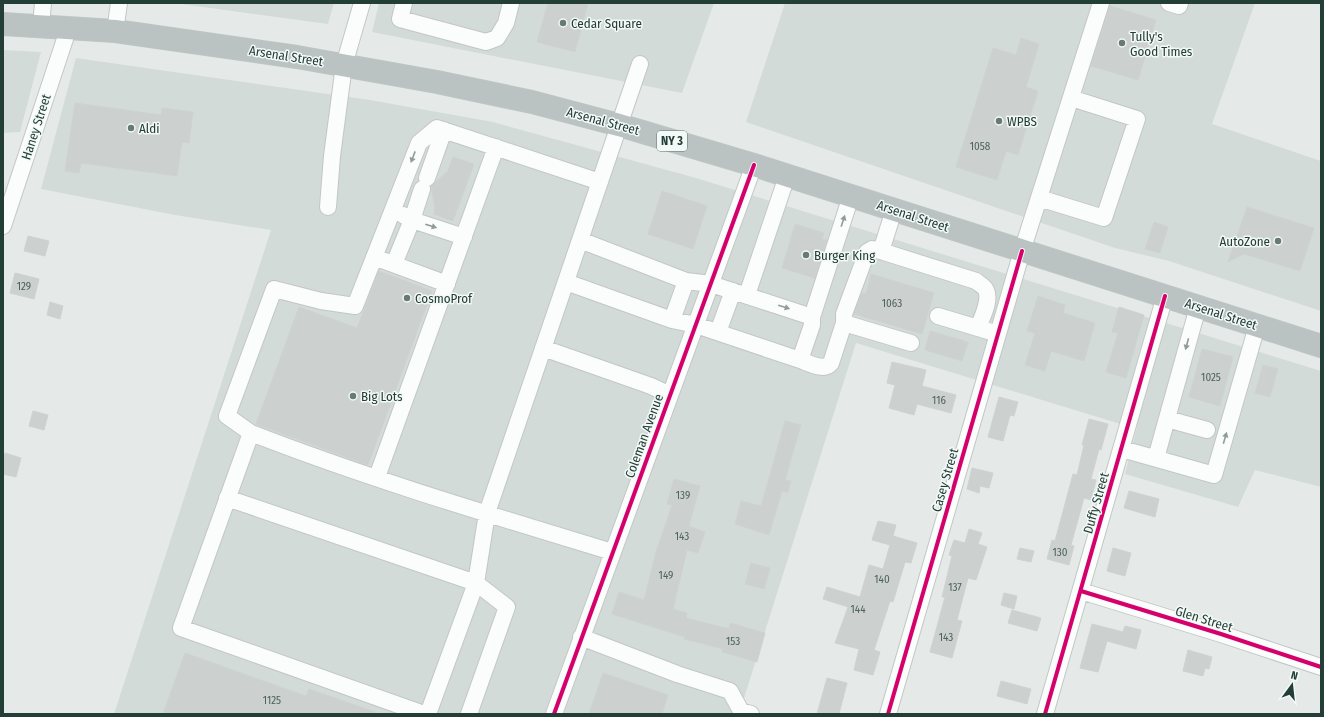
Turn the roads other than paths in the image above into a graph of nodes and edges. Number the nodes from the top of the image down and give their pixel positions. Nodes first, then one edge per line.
1 (43, 3) edge
2 (119, 3) edge
3 (362, 3) edge
4 (404, 3) edge
5 (511, 3) edge
6 (1101, 3) edge
7 (1168, 3) edge
8 (1180, 3) edge
9 (3, 24) edge
10 (41, 26) junction
11 (67, 28) junction
12 (115, 32) junction
13 (640, 64) dead end
14 (344, 65) junction
15 (1071, 98) junction
16 (619, 125) junction
17 (440, 129) junction
18 (496, 147) junction
19 (754, 165) junction
20 (787, 176) junction
21 (600, 182) junction
22 (851, 196) junction
23 (1039, 198) junction
24 (328, 207) dead end
25 (392, 210) junction
26 (894, 210) junction
27 (412, 220) junction
28 (3, 226) edge
29 (464, 237) junction
30 (580, 240) junction
31 (881, 251) junction
32 (1022, 251) junction
33 (374, 257) junction
34 (394, 264) junction
35 (686, 281) junction
36 (566, 282) junction
37 (447, 284) junction
38 (710, 284) junction
39 (740, 293) junction
40 (1165, 296) junction
41 (1198, 307) junction
42 (938, 316) dead end
43 (812, 317) junction
44 (672, 320) junction
45 (844, 323) junction
46 (696, 325) junction
47 (1257, 326) junction
48 (978, 328) junction
49 (718, 332) junction
50 (998, 334) junction
51 (911, 343) dead end
52 (1321, 346) edge
53 (543, 348) junction
54 (800, 360) junction
55 (670, 395) junction
56 (1167, 418) junction
57 (1207, 430) dead end
58 (251, 433) junction
59 (1122, 449) junction
60 (1156, 458) junction
61 (377, 477) junction
62 (228, 498) junction
63 (487, 514) junction
64 (612, 552) junction
65 (476, 583) junction
66 (1081, 591) junction
67 (581, 637) junction
68 (1321, 667) edge
69 (424, 714) edge
70 (428, 714) edge
71 (469, 714) edge
72 (554, 714) edge
73 (751, 714) edge
74 (888, 714) edge
75 (1045, 714) edge

1 - 10 street
2 - 12 street
3 - 14 street
4 - 5 street
6 - 15 street, Casey Street
7 - 8 street
9 - 10 highway, Arsenal Street / NY 3
10 - 11 highway, Arsenal Street / NY 3
11 - 12 highway, Arsenal Street / NY 3
11 - 28 street, Haney Street
12 - 14 highway, Arsenal Street / NY 3
13 - 16 street
14 - 16 highway, Arsenal Street / NY 3
14 - 24 street
15 - 23 street, Casey Street
15 - 23 street
16 - 19 highway, Arsenal Street / NY 3
16 - 21 street
17 - 18 street
17 -> 25 street
17 - 27 street
18 - 21 street
18 - 29 street
19 - 20 highway, Arsenal Street / NY 3
19 - 38 street, Coleman Avenue
20 - 22 highway, Arsenal Street / NY 3
20 - 39 street
21 - 30 street
22 - 26 highway, Arsenal Street / NY 3
43 -> 22 street
23 - 32 street, Casey Street
25 - 27 street
25 - 33 street
26 - 31 street
26 - 32 highway, Arsenal Street / NY 3
27 -> 29 street
27 - 34 street
29 - 37 street
30 - 35 street
30 - 36 street
31 - 45 street
31 - 48 street
32 - 40 highway, Arsenal Street / NY 3
32 - 50 street, Casey Street
33 - 34 street
33 - 58 street
34 - 37 street
35 - 38 street
35 - 44 street
36 - 44 street
36 - 53 street
37 - 61 street
38 - 39 street
38 - 46 street, Coleman Avenue
39 -> 43 street
39 - 49 street
40 - 41 highway, Arsenal Street / NY 3
40 - 59 street, Duffy Street
41 - 47 highway, Arsenal Street / NY 3
41 -> 56 street
42 - 48 street
43 - 54 street
44 - 46 street
45 - 51 street
45 - 54 street
46 - 49 street
46 - 55 street, Coleman Avenue
47 - 52 highway, Arsenal Street / NY 3
60 -> 47 street
48 - 50 street
49 - 54 street
50 - 74 street, Casey Street
53 - 55 street
53 - 63 street
55 - 64 street, Coleman Avenue
56 - 57 street
56 - 60 street
58 - 61 street
58 - 62 street
59 - 60 street
59 - 66 street, Duffy Street
61 - 63 street
62 - 65 street
62 - 69 street
63 - 64 street
63 - 65 street
64 - 67 street, Coleman Avenue
65 - 70 street
65 - 71 street
66 - 68 street, Glen Street
66 - 75 street, Duffy Street
67 - 72 street, Coleman Avenue
67 - 73 street

